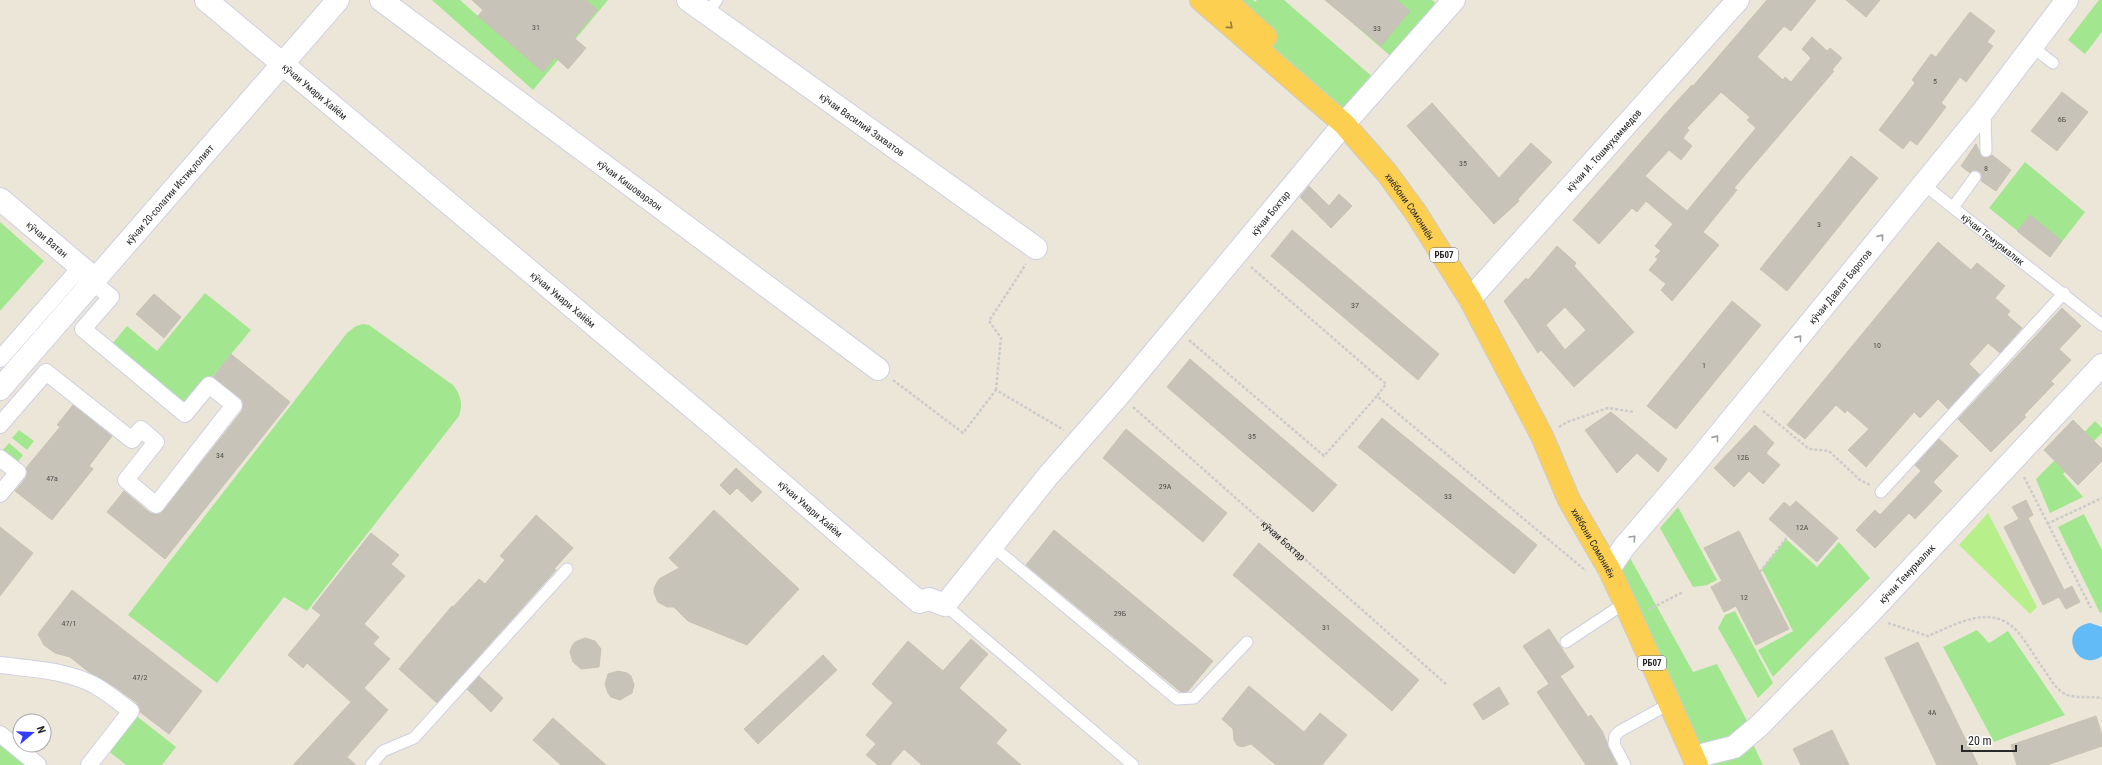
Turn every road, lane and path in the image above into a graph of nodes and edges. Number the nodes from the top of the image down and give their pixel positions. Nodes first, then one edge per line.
1 (206, 0) edge
2 (338, 0) edge
3 (382, 0) edge
4 (688, 0) edge
5 (1201, 0) edge
6 (1225, 0) edge
7 (1454, 0) edge
8 (1738, 0) edge
9 (2067, 0) edge
10 (712, 7) edge
11 (2031, 46) junction
12 (2053, 63) dead end
13 (282, 65) junction
14 (1984, 110) junction
15 (1348, 119) junction
16 (1986, 151) dead end
17 (1975, 177) dead end
18 (1923, 184) junction
19 (0, 199) edge
20 (1954, 206) junction
21 (1036, 248) joint
22 (1236, 254) junction
23 (94, 280) junction
24 (2064, 293) junction
25 (1474, 295) junction
26 (2102, 325) edge
27 (1175, 328) junction
28 (0, 359) edge
29 (2102, 365) edge
30 (878, 369) joint
31 (0, 389) edge
32 (996, 390) junction
33 (1119, 395) junction
34 (1377, 396) junction
35 (1748, 399) junction
36 (1634, 412) dead end
37 (0, 425) edge
38 (1552, 431) junction
39 (1080, 440) junction
40 (0, 458) edge
41 (2023, 475) dead end
42 (1881, 492) joint
43 (0, 494) edge
44 (2102, 498) edge
45 (2047, 524) junction
46 (1788, 536) dead end
47 (992, 546) junction
48 (567, 569) dead end
49 (1760, 572) dead end
50 (1601, 573) junction
51 (1683, 592) dead end
52 (945, 605) junction
53 (2091, 608) dead end
54 (1628, 610) junction
55 (1867, 616) junction
56 (1247, 642) dead end
57 (1566, 642) dead end
58 (0, 665) edge
59 (1447, 685) dead end
60 (2102, 698) edge
61 (1671, 703) junction
62 (0, 734) edge
63 (1696, 761) edge
64 (38, 765) edge
65 (88, 765) edge
66 (371, 765) edge
67 (1133, 765) edge
68 (1625, 765) edge

1 - 13 street, кӯчаи Умари Хайём
2 - 13 street, кӯчаи 20-солагии Истиқлолият
3 - 30 street, кӯчаи Кишоварзон
4 - 10 street, кӯчаи Василий Захватов
5 -> 15 highway, хиёбони Сомониён / РБ07
6 - 15 highway, хиёбони Сомониён / РБ07
7 - 15 street, кӯчаи Бохтар
8 - 25 street, кӯчаи И. Тошмуҳаммедов
9 - 11 street, кӯчаи Давлат Баротов
10 - 21 street, кӯчаи Василий Захватов
11 - 12 lane
11 - 14 street, кӯчаи Давлат Баротов
13 - 23 street, кӯчаи 20-солагии Истиқлолият
13 - 52 street, кӯчаи Умари Хайём
14 - 16 lane
14 - 18 street, кӯчаи Давлат Баротов
15 - 22 street, кӯчаи Бохтар
15 - 25 highway, хиёбони Сомониён / РБ07
17 - 20 lane
18 - 20 lane, кӯчаи Темурмалик
35 -> 18 street, кӯчаи Давлат Баротов
19 - 23 street, кӯчаи Ватан
20 - 24 lane, кӯчаи Темурмалик
21 - 32 path
22 - 27 street, кӯчаи Бохтар
22 - 34 path
23 - 28 street
23 - 31 street, кӯчаи 20-солагии Истиқлолият
23 - 37 street
24 - 26 lane, кӯчаи Темурмалик
24 - 42 lane
25 - 38 highway, хиёбони Сомониён / РБ07
25 - 50 highway, хиёбони Сомониён / РБ07
27 - 33 street, кӯчаи Бохтар
27 - 34 path
29 - 55 street, кӯчаи Темурмалик
30 - 32 path
32 - 39 path
33 - 39 street, кӯчаи Бохтар
33 - 59 path, кӯчаи Бохтар
34 - 50 path
35 - 42 path
50 -> 35 street, кӯчаи Давлат Баротов
36 - 38 path
38 - 50 highway, хиёбони Сомониён / РБ07
39 - 47 street, кӯчаи Бохтар
40 - 43 street
41 - 45 path
44 - 45 path
45 - 53 path
46 - 49 path
47 - 52 street, кӯчаи Бохтар
47 - 56 lane
48 - 66 lane
50 - 54 highway, РБ07
51 - 54 path
52 - 67 lane
54 - 57 lane
54 - 61 highway, РБ07
55 - 60 path
55 - 63 street, кӯчаи Темурмалик
58 - 65 street
61 - 63 highway, РБ07
61 - 68 lane
62 - 64 street

